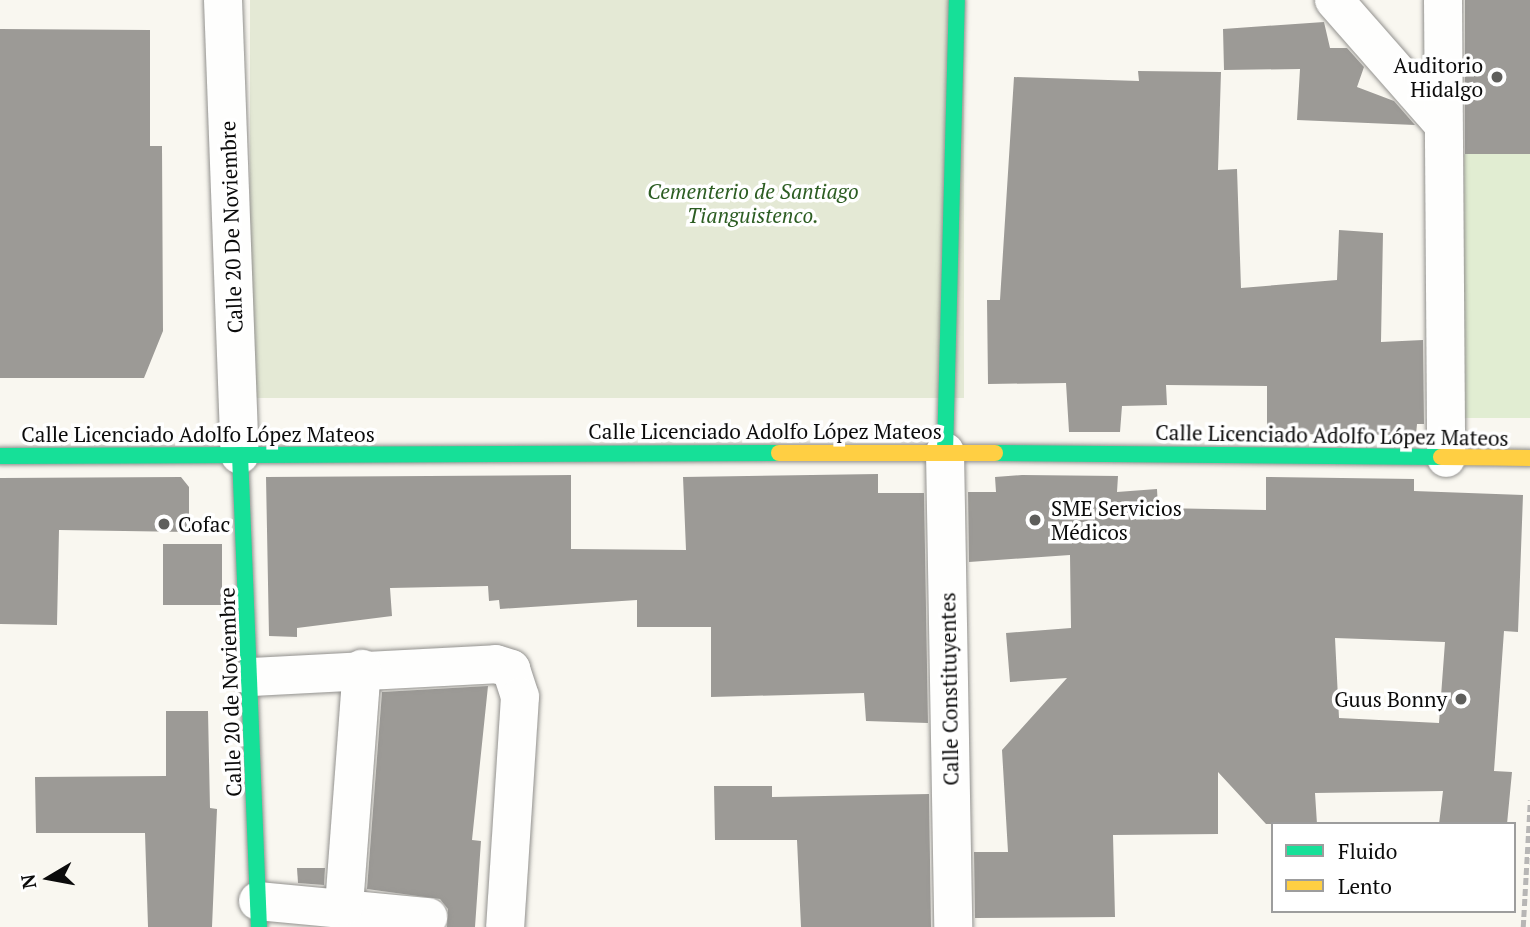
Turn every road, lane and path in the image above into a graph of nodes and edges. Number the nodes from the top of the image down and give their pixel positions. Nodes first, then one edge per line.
1 (223, 0) edge
2 (957, 0) edge
3 (1334, 0) edge
4 (1443, 0) edge
5 (1442, 123) junction
6 (945, 452) junction
7 (240, 454) junction
8 (0, 456) edge
9 (1446, 458) junction
10 (1530, 458) edge
11 (362, 669) junction
12 (252, 677) junction
13 (1530, 800) edge
14 (344, 906) junction
15 (258, 914) edge
16 (428, 917) dead end
17 (505, 927) edge
18 (953, 927) edge
19 (1523, 927) edge

1 - 7 street, Calle 20 De Noviembre
2 - 6 main road
3 - 5 street
4 - 5 street
5 - 9 street
6 - 7 main road, Calle Licenciado Adolfo López Mateos
6 - 9 main road, Calle Licenciado Adolfo López Mateos
6 - 18 street, Calle Constituyentes
7 - 8 main road, Calle Licenciado Adolfo López Mateos
7 - 12 main road, Calle 20 de Noviembre
9 - 10 main road, Calle Licenciado Adolfo López Mateos
11 - 12 street
11 - 14 street
11 - 17 street
12 - 15 main road, Calle 20 de Noviembre
13 - 19 path
14 - 15 street
14 - 16 street

